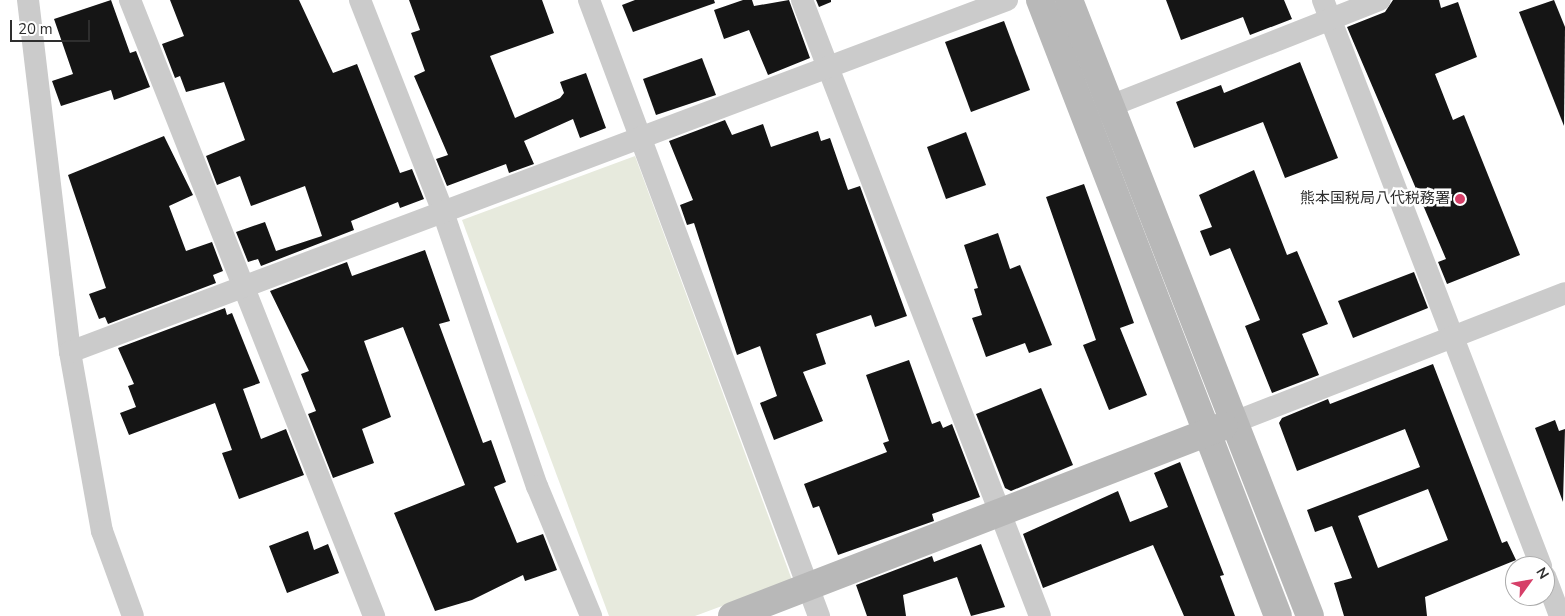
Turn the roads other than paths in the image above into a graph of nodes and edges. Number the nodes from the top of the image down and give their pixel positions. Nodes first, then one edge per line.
1 (28, 0) edge
2 (130, 0) edge
3 (360, 0) edge
4 (589, 0) edge
5 (802, 0) edge
6 (1007, 0) edge
7 (1040, 0) edge
8 (1069, 0) edge
9 (1380, 0) edge
10 (1326, 9) edge
11 (828, 69) junction
12 (1109, 106) junction
13 (1084, 116) junction
14 (642, 137) junction
15 (443, 212) junction
16 (246, 284) junction
17 (1565, 293) edge
18 (1453, 337) junction
19 (70, 352) junction
20 (1232, 423) junction
21 (1206, 432) junction
22 (1000, 513) junction
23 (1537, 556) edge
24 (806, 586) junction
25 (1555, 603) edge
26 (133, 616) edge
27 (374, 616) edge
28 (591, 616) edge
29 (732, 616) edge
30 (819, 616) edge
31 (1040, 616) edge
32 (1278, 616) edge
33 (1310, 616) edge
34 (1560, 616) edge

1 - 19 street
2 - 16 street
3 - 15 street
4 - 14 street
5 - 11 street
6 - 11 street
7 - 13 street
8 - 12 street
9 - 10 street
10 - 12 street
10 - 18 street
11 - 14 street
11 - 22 street
12 - 13 street
12 - 20 street
13 - 21 street
14 - 15 street
14 - 24 street
15 - 16 street
15 - 28 street
16 - 19 street
16 - 27 street
17 - 18 street
18 - 20 street
18 - 23 street
19 - 26 street
20 - 21 street
20 - 33 street
21 - 22 street
21 - 32 street
22 - 24 street
22 - 31 street
24 - 29 street
24 - 30 street
25 - 34 street

